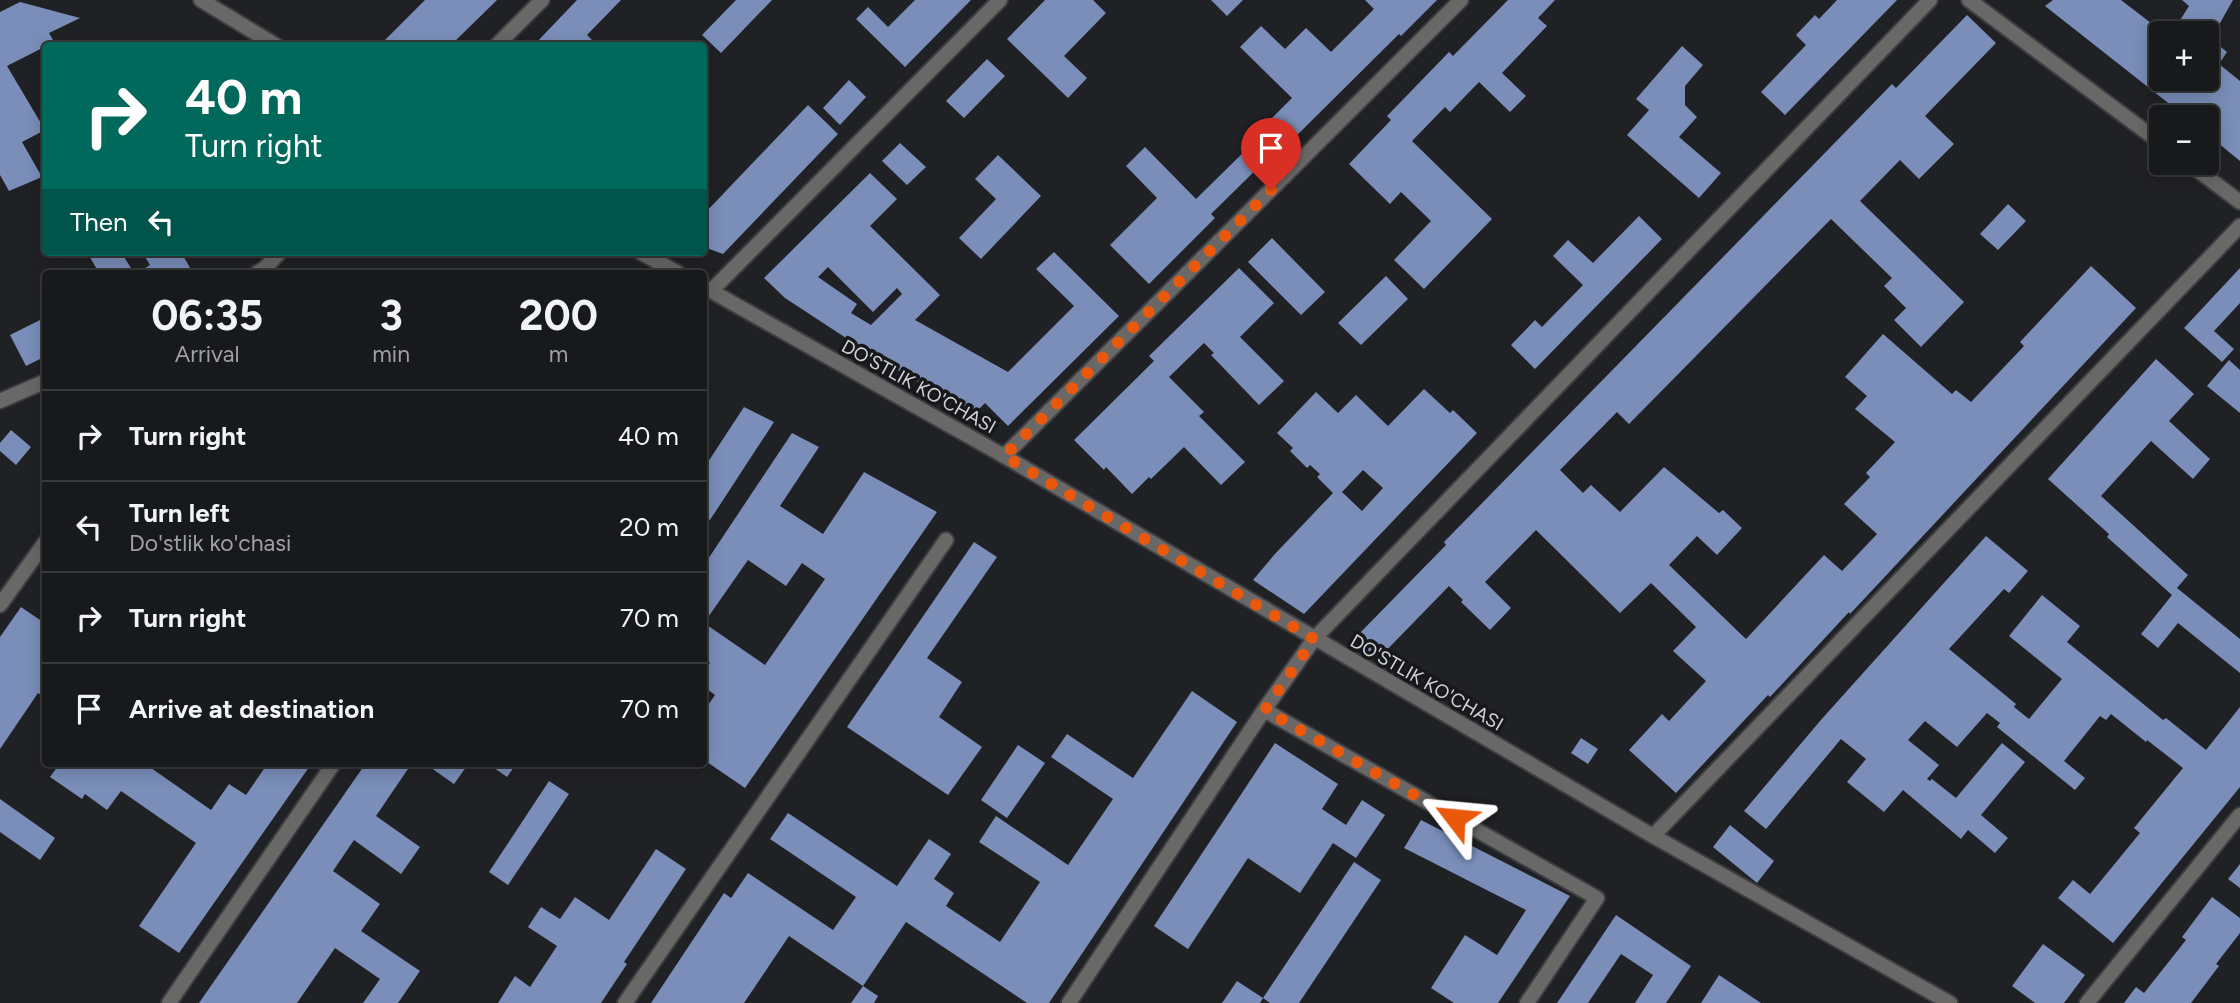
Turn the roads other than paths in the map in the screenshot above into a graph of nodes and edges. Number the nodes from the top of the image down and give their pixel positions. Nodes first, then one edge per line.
1 (201, 0) edge
2 (542, 0) edge
3 (1000, 0) edge
4 (1461, 0) edge
5 (1930, 0) edge
6 (1969, 0) edge
7 (270, 42) edge
8 (500, 42) edge
9 (2149, 134) edge
10 (2204, 175) edge
11 (2240, 202) edge
12 (2240, 226) edge
13 (276, 256) edge
14 (647, 256) edge
15 (262, 270) edge
16 (673, 270) edge
17 (707, 289) edge
18 (42, 383) edge
19 (0, 401) edge
20 (1004, 456) junction
21 (946, 540) dead end
22 (42, 547) edge
23 (0, 606) edge
24 (1314, 639) junction
25 (1265, 710) junction
26 (331, 767) edge
27 (2240, 815) edge
28 (1653, 836) junction
29 (169, 1003) edge
30 (625, 1003) edge
31 (1069, 1003) edge
32 (1527, 1003) edge
33 (1950, 1003) edge
34 (2087, 1003) edge

1 - 7 street
2 - 8 street
3 - 17 street
4 - 20 street
5 - 24 street
6 - 9 street
10 - 11 street
12 - 28 street
13 - 15 street
14 - 16 street
17 - 20 street, DO'STLIK KO'CHASI
18 - 19 street
20 - 24 street, DO'STLIK KO'CHASI
21 - 30 street
22 - 23 street
24 - 25 street
24 - 28 street, DO'STLIK KO'CHASI
25 - 31 street
25 - 32 street
26 - 29 street
27 - 34 street
28 - 33 street, DO'STLIK KO'CHASI

